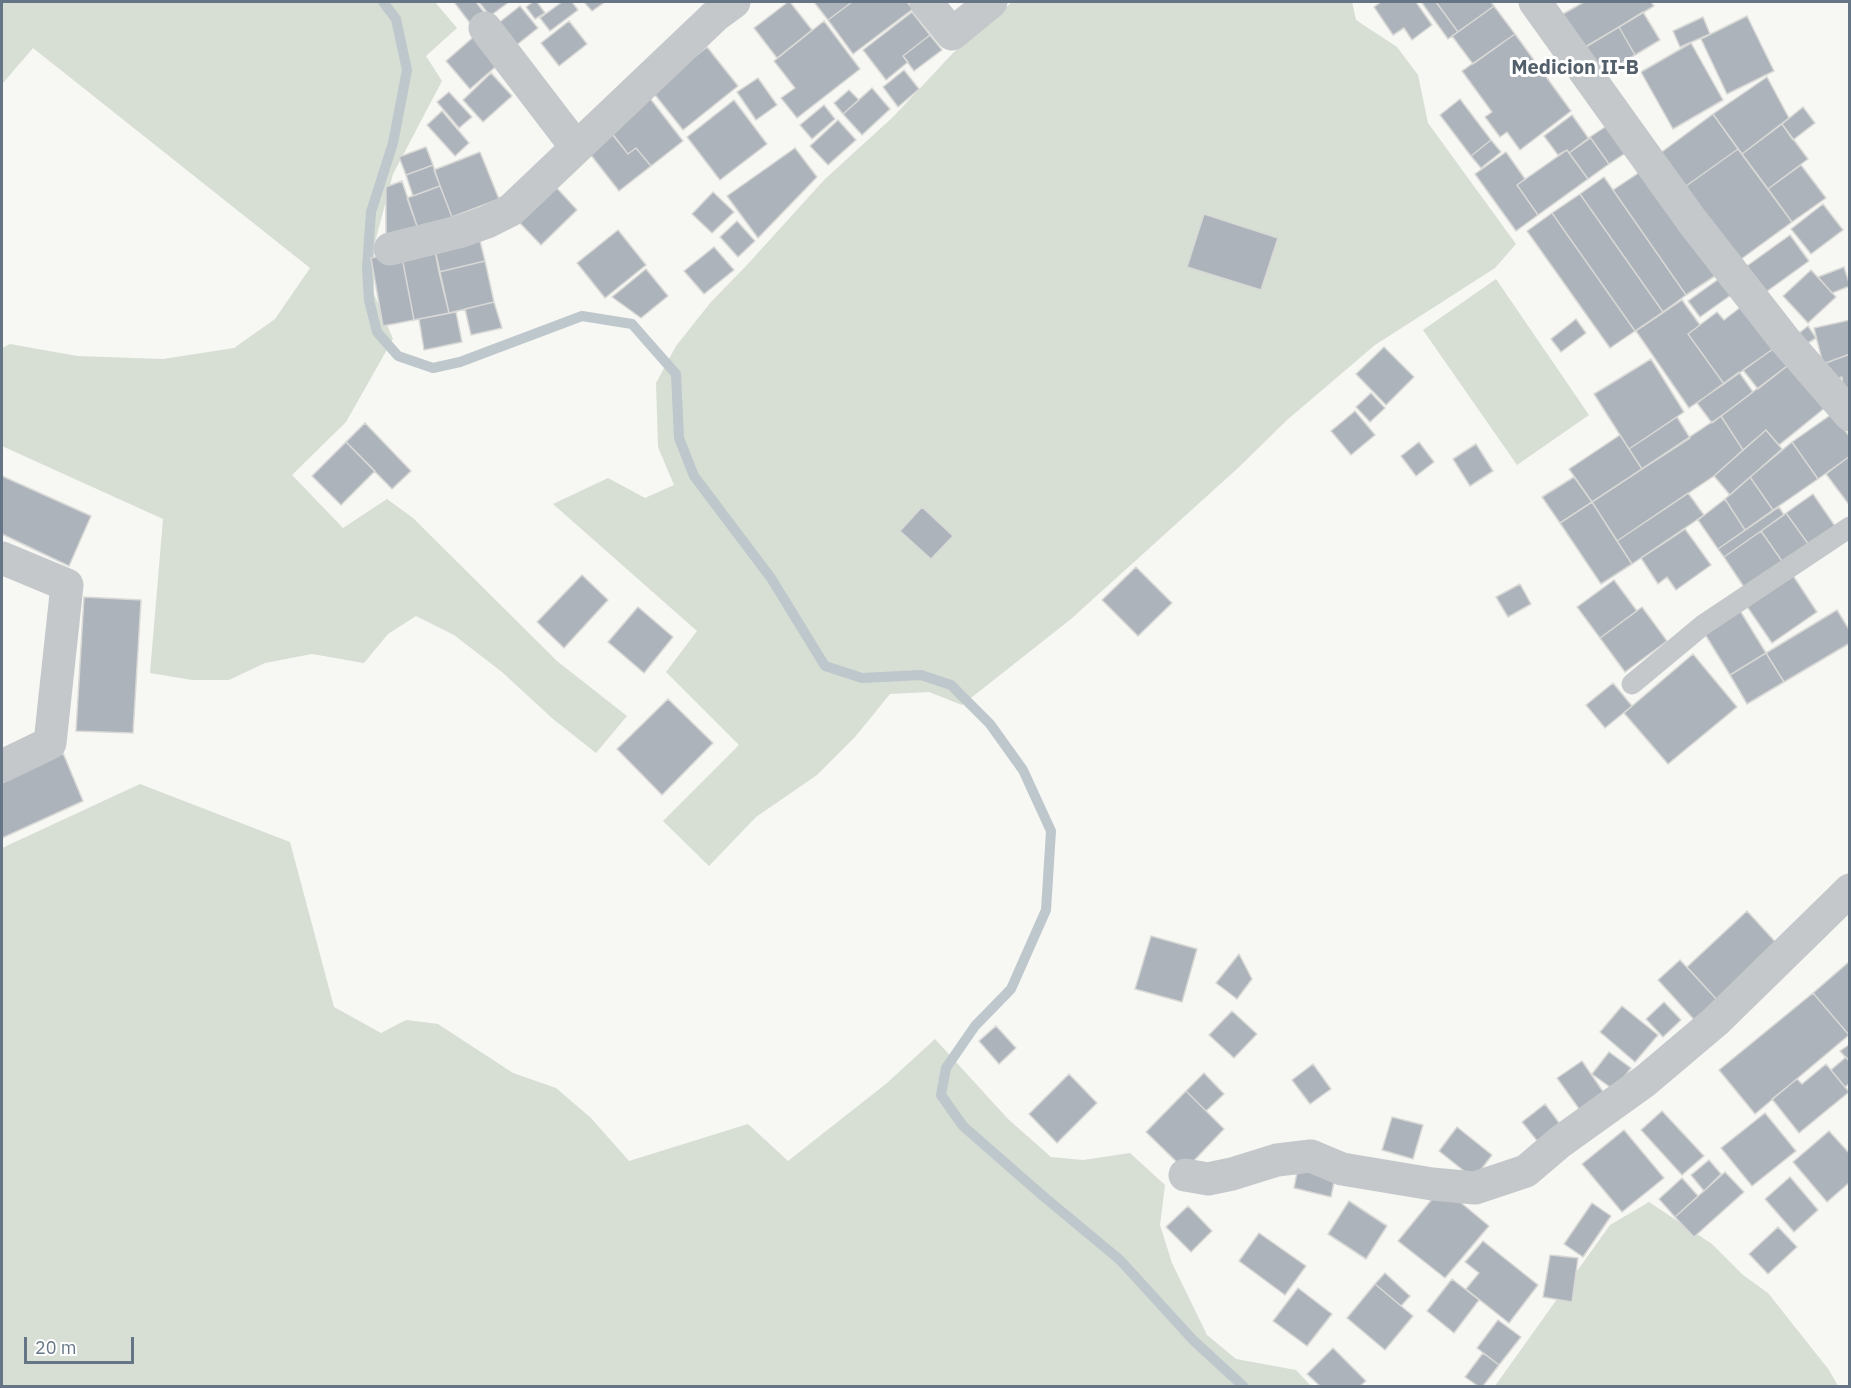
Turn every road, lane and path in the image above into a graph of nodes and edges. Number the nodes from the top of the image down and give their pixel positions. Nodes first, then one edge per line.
1 (926, 2) edge
2 (991, 2) edge
3 (1535, 2) edge
4 (718, 6) edge
5 (485, 28) dead end
6 (576, 147) junction
7 (390, 249) dead end
8 (1850, 415) edge
9 (1850, 527) edge
10 (6, 566) edge
11 (1632, 684) dead end
12 (2, 766) edge
13 (1850, 890) edge
14 (1185, 1175) dead end

1 - 2 street
3 - 8 street
4 - 6 street
5 - 6 street
6 - 7 street
9 - 11 lane
10 - 12 street
13 - 14 street

